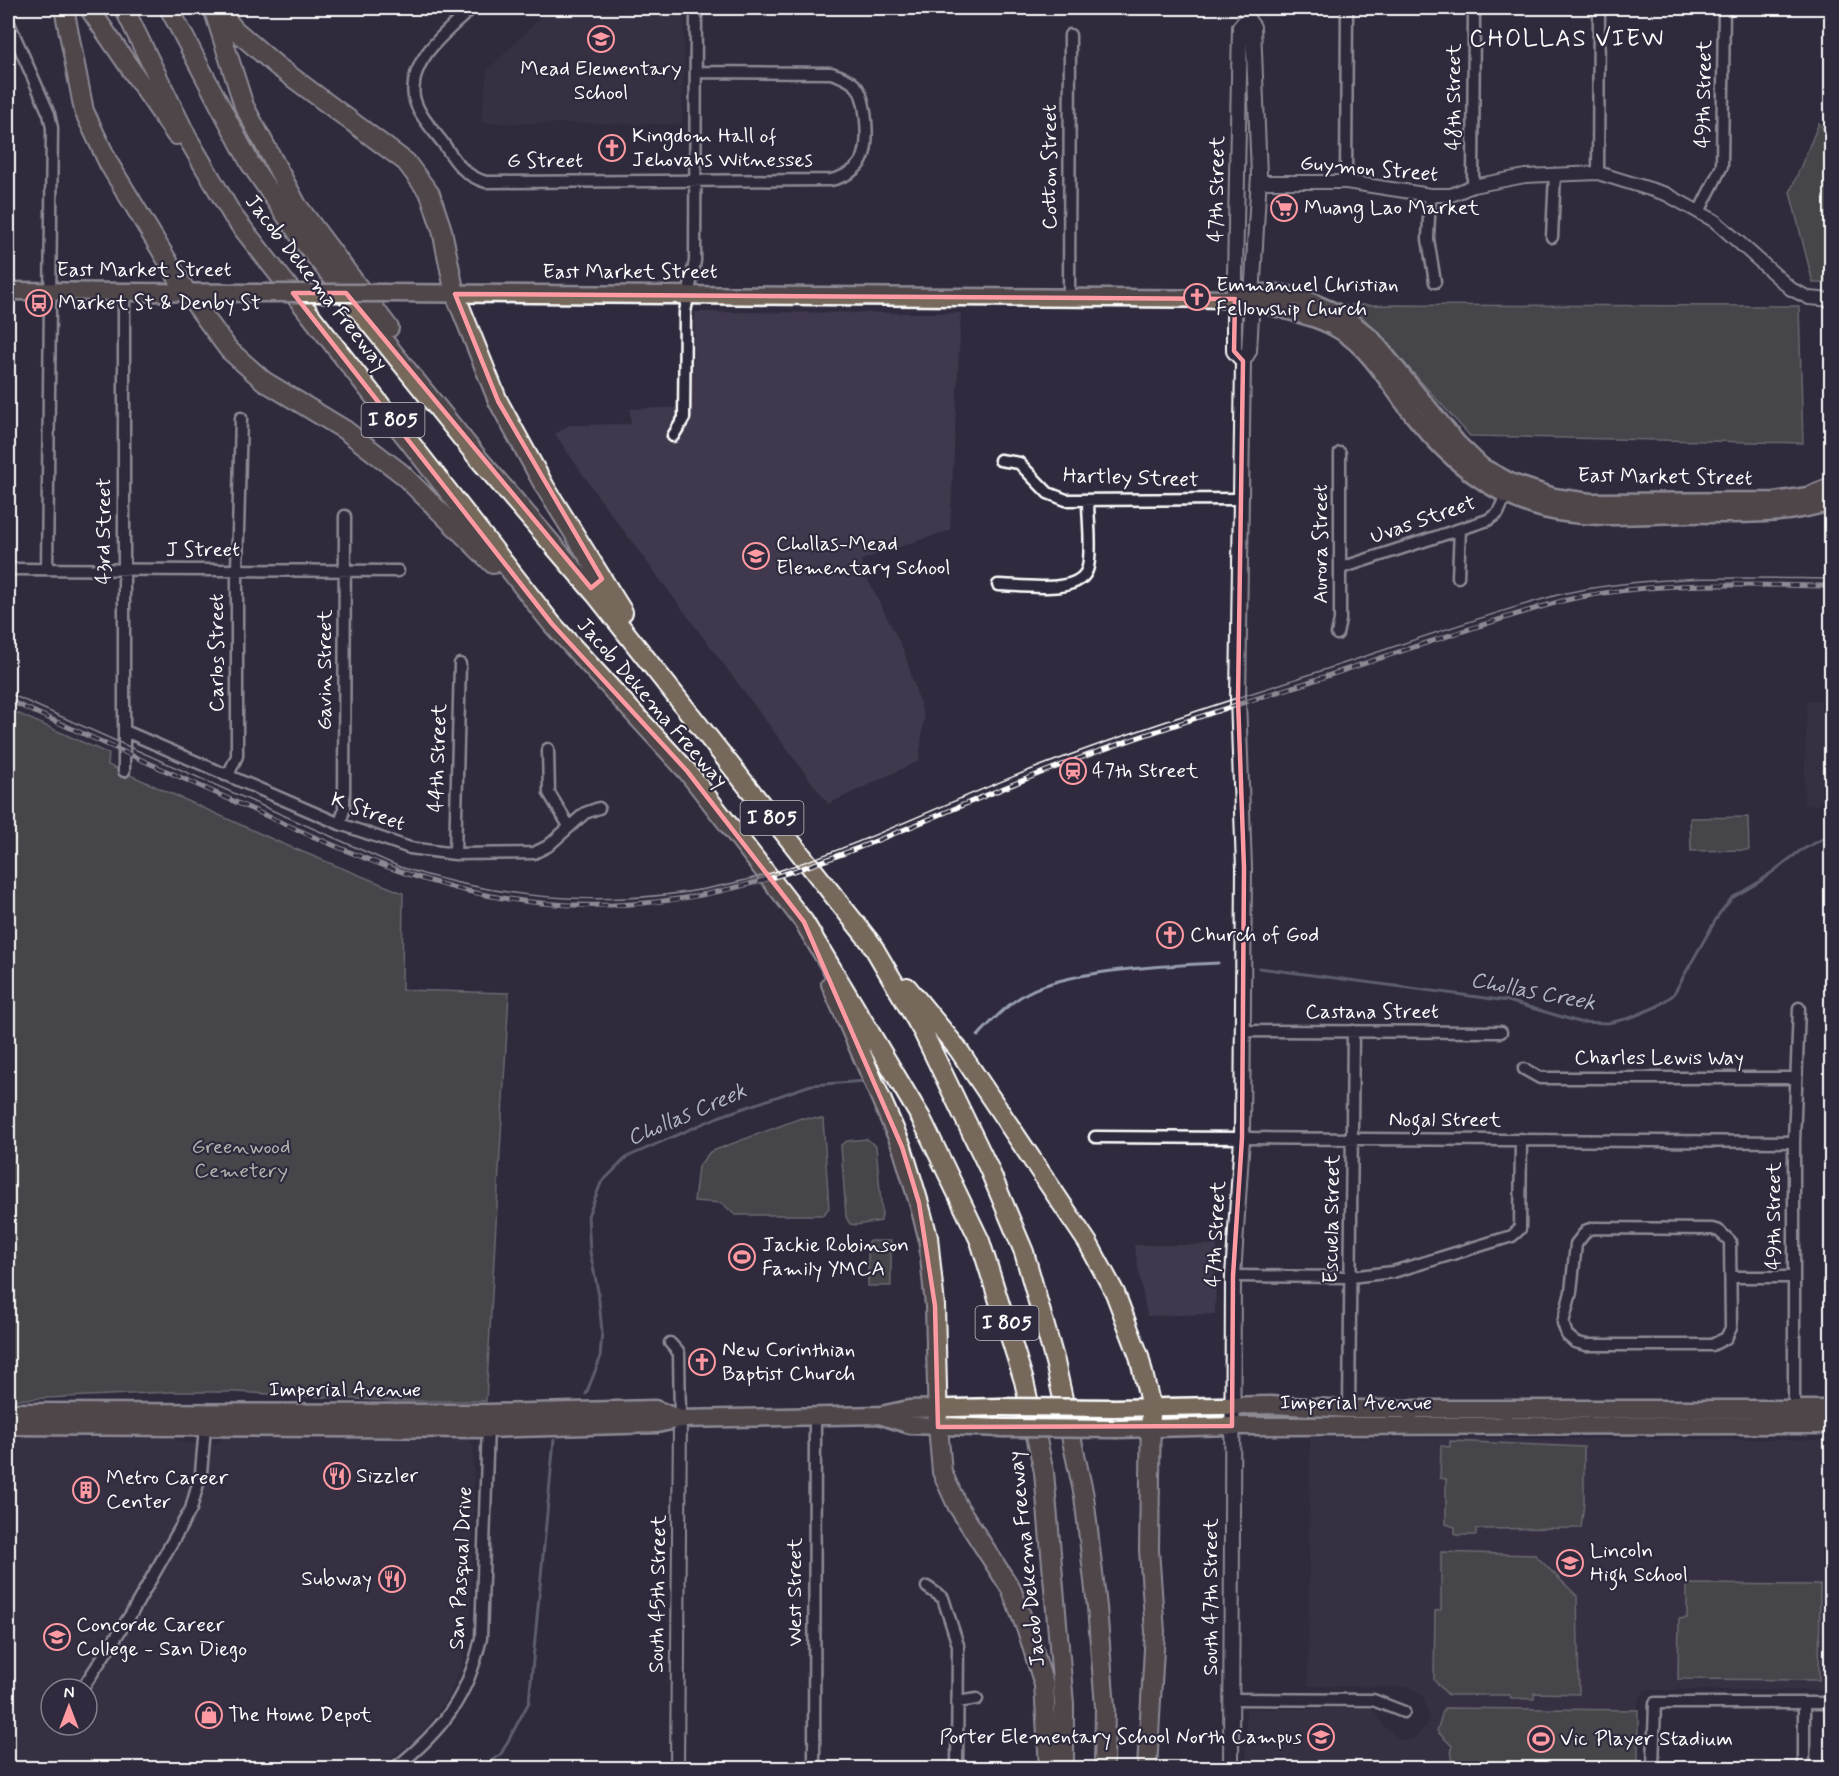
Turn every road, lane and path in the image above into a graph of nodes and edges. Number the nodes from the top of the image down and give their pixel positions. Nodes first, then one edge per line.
1 (64, 8) edge
2 (90, 8) edge
3 (124, 8) edge
4 (170, 8) edge
5 (213, 8) edge
6 (217, 8) edge
7 (472, 8) edge
8 (696, 8) edge
9 (1347, 8) edge
10 (1474, 8) edge
11 (1599, 8) edge
12 (1724, 8) edge
13 (1247, 13) edge
14 (8, 21) edge
15 (1070, 35) dead end
16 (697, 72) junction
17 (1598, 173) junction
18 (1556, 174) junction
19 (697, 182) junction
20 (1258, 182) junction
21 (1346, 182) junction
22 (1473, 186) junction
23 (1430, 195) junction
24 (1699, 212) junction
25 (233, 216) junction
26 (1552, 237) dead end
27 (1435, 282) dead end
28 (8, 291) edge
29 (49, 292) junction
30 (124, 292) junction
31 (188, 293) junction
32 (455, 294) junction
33 (688, 294) junction
34 (1069, 298) junction
35 (1243, 299) junction
36 (1832, 300) edge
37 (241, 418) dead end
38 (673, 436) dead end
39 (1340, 453) dead end
40 (478, 458) junction
41 (1000, 460) dead end
42 (1832, 486) edge
43 (1506, 495) junction
44 (1239, 499) junction
45 (1088, 500) junction
46 (1576, 501) junction
47 (1832, 501) edge
48 (345, 516) dead end
49 (1460, 529) junction
50 (1341, 568) junction
51 (8, 569) edge
52 (48, 569) junction
53 (124, 569) junction
54 (237, 570) junction
55 (345, 570) junction
56 (398, 571) dead end
57 (1458, 577) dead end
58 (998, 585) dead end
59 (552, 624) junction
60 (1337, 634) dead end
61 (460, 664) dead end
62 (673, 694) junction
63 (125, 731) junction
64 (548, 749) dead end
65 (124, 771) dead end
66 (225, 775) junction
67 (599, 808) dead end
68 (340, 824) junction
69 (569, 826) junction
70 (455, 854) junction
71 (804, 922) junction
72 (871, 943) junction
73 (1798, 1008) dead end
74 (1242, 1031) junction
75 (1353, 1031) junction
76 (1501, 1032) dead end
77 (1524, 1069) dead end
78 (1796, 1078) junction
79 (1095, 1137) dead end
80 (1242, 1138) junction
81 (1352, 1139) junction
82 (1521, 1139) junction
83 (1794, 1142) junction
84 (1233, 1276) junction
85 (1350, 1277) junction
86 (1731, 1277) junction
87 (1793, 1277) junction
88 (670, 1343) dead end
89 (1233, 1406) junction
90 (1151, 1407) junction
91 (938, 1408) junction
92 (1349, 1409) junction
93 (1832, 1409) edge
94 (8, 1412) edge
95 (881, 1415) junction
96 (815, 1416) junction
97 (1794, 1417) junction
98 (680, 1419) junction
99 (488, 1421) junction
100 (1832, 1425) edge
101 (8, 1426) edge
102 (1232, 1426) junction
103 (938, 1427) junction
104 (205, 1428) junction
105 (1149, 1429) junction
106 (927, 1587) dead end
107 (90, 1677) edge
108 (977, 1698) dead end
109 (1232, 1699) junction
110 (957, 1702) junction
111 (1804, 1703) junction
112 (1832, 1703) edge
113 (1404, 1712) dead end
114 (395, 1768) edge
115 (677, 1768) edge
116 (814, 1768) edge
117 (957, 1768) edge
118 (1049, 1768) edge
119 (1064, 1768) edge
120 (1104, 1768) edge
121 (1147, 1768) edge
122 (1232, 1768) edge
123 (1653, 1768) edge
124 (1804, 1768) edge

1 - 31 highway
2 - 25 highway
3 - 25 highway, Jacob Dekema Freeway / I 805
4 - 40 highway, Jacob Dekema Freeway / I 805
5 - 40 highway
6 - 32 highway
7 - 19 street, G Street
8 - 16 street
9 - 21 street
10 - 22 street, 48th Street
11 - 17 street
12 - 24 street, 49th Street
13 - 20 main road, 47th Street
13 - 35 main road, 47th Street
14 - 29 street
15 - 34 street, Cotton Street
16 - 19 street
16 - 19 street, G Street
17 - 18 street, Guymon Street
17 - 24 street, Guymon Street
18 - 22 street, Guymon Street
18 - 26 street
19 - 33 street
20 - 21 street, Guymon Street
20 - 35 main road, 47th Street
21 - 23 street, Guymon Street
22 - 23 street, Guymon Street
23 - 27 street
24 - 36 street, Guymon Street
25 - 59 highway, Jacob Dekema Freeway / I 805
28 - 29 main road, East Market Street
29 - 30 main road, East Market Street
29 - 52 street
30 - 31 main road, East Market Street
30 - 53 street, 43rd Street
31 - 32 main road, East Market Street, bridge
31 - 59 highway
32 - 33 main road, East Market Street
32 - 62 highway
33 - 34 main road, East Market Street
33 - 38 street
34 - 35 main road, East Market Street
35 - 43 main road, East Market Street
35 - 44 main road, 47th Street
35 - 46 main road, East Market Street
37 - 54 street, Carlos Street
39 - 50 street, Aurora Street
40 - 62 highway, Jacob Dekema Freeway / I 805
41 - 45 street, Hartley Street
42 - 46 main road, East Market Street
43 - 46 main road
43 - 47 main road, East Market Street
43 - 49 street, Uvas Street
44 - 45 street, Hartley Street
44 - 74 main road, 47th Street
45 - 58 street
48 - 55 street, Gavin Street
49 - 50 street, Uvas Street
49 - 57 street
50 - 60 street, Aurora Street
51 - 52 street, J Street
52 - 53 street, J Street
53 - 54 street, J Street
53 - 63 street, 43rd Street
54 - 55 street, J Street
54 - 66 street, Carlos Street
55 - 56 street, J Street
55 - 68 street, Gavin Street
59 - 71 highway, Jacob Dekema Freeway / I 805
61 - 70 street, 44th Street
62 - 72 highway, Jacob Dekema Freeway / I 805
63 - 65 street, 43rd Street
63 - 66 street, K Street
64 - 69 street
66 - 68 street, K Street
67 - 69 street, K Street
68 - 70 street, K Street
69 - 70 street, K Street
71 - 91 highway
71 - 119 highway, Jacob Dekema Freeway / I 805
72 - 90 highway
72 - 120 highway, Jacob Dekema Freeway / I 805
73 - 78 street, 49th Street
74 - 75 street, Castana Street
74 - 80 main road, 47th Street
75 - 76 street, Castana Street
75 - 81 street, Escuela Street
77 - 78 street, Charles Lewis Way
78 - 83 street, 49th Street
79 - 80 street, Nogal Street
80 - 81 street, Nogal Street
80 - 84 main road, 47th Street
81 - 82 street, Nogal Street
81 - 85 street, Escuela Street
82 - 83 street, Nogal Street
82 - 85 street
83 - 87 street, 49th Street
84 - 85 street
84 - 89 main road, 47th Street
85 - 92 street, Escuela Street
86 - 86 street
86 - 87 street
87 - 97 street, 49th Street
88 - 98 street
89 - 90 main road, Imperial Avenue
89 - 92 main road, Imperial Avenue
89 - 102 main road, 47th Street
90 - 91 main road, Imperial Avenue, bridge
90 - 105 highway
91 - 95 main road, Imperial Avenue
91 - 103 highway
92 - 97 main road, Imperial Avenue
93 - 97 main road, Imperial Avenue
94 - 99 main road, Imperial Avenue
95 - 96 main road, Imperial Avenue
95 - 103 main road, Imperial Avenue
96 - 98 main road, Imperial Avenue
96 - 116 street, West Street
97 - 100 main road, Imperial Avenue
97 - 102 main road, Imperial Avenue
98 - 99 main road, Imperial Avenue
98 - 115 street, South 45th Street
99 - 104 main road, Imperial Avenue
99 - 114 street, San Pasqual Drive
101 - 104 main road, Imperial Avenue
102 - 105 main road, Imperial Avenue
102 - 109 main road, South 47th Street
103 - 105 main road, Imperial Avenue, bridge
103 - 118 highway
104 - 107 street
105 - 121 highway
106 - 110 street
108 - 110 street
109 - 113 street
109 - 122 main road, South 47th Street
110 - 117 street
111 - 112 street
111 - 123 street
111 - 124 street

